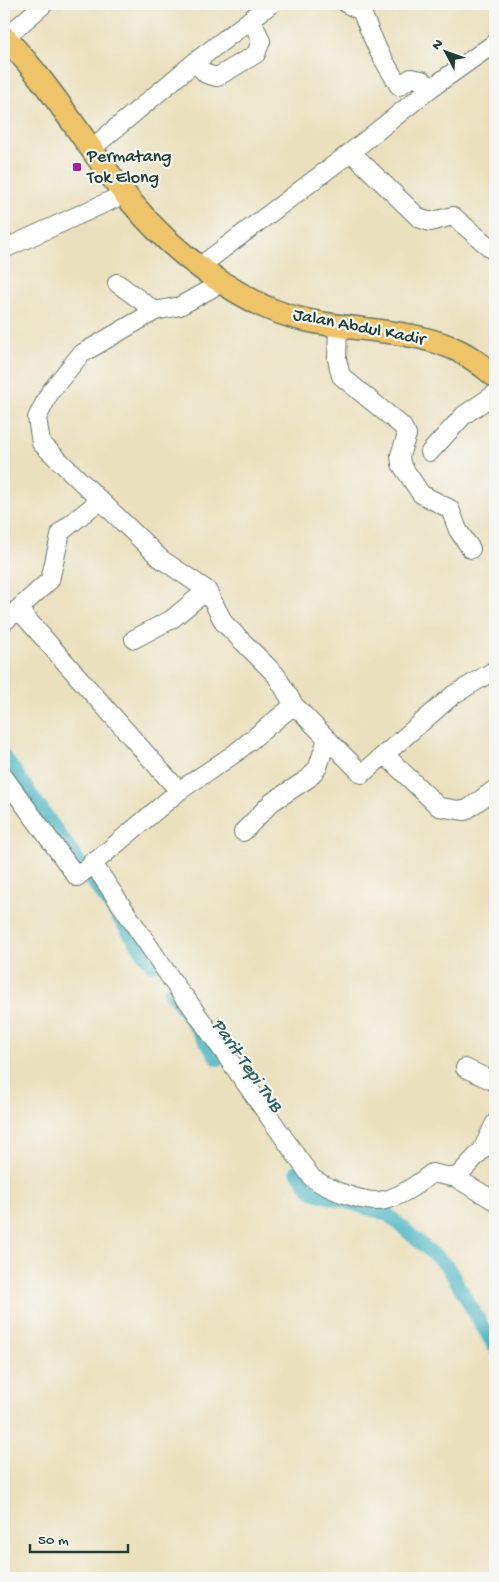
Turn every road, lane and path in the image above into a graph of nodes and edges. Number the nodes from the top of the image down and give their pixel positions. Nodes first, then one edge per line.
1 (44, 4) edge
2 (271, 4) edge
3 (359, 6) edge
4 (252, 20) junction
5 (5, 37) edge
6 (491, 51) edge
7 (195, 62) junction
8 (431, 88) junction
9 (91, 149) junction
10 (351, 152) junction
11 (125, 194) junction
12 (4, 249) edge
13 (495, 252) edge
14 (199, 267) junction
15 (222, 282) junction
16 (117, 283) dead end
17 (155, 311) junction
18 (338, 327) junction
19 (495, 376) edge
20 (495, 394) edge
21 (430, 452) dead end
22 (99, 501) junction
23 (472, 549) dead end
24 (207, 590) junction
25 (18, 609) junction
26 (4, 622) edge
27 (134, 639) dead end
28 (495, 670) edge
29 (294, 705) junction
30 (327, 739) junction
31 (384, 755) junction
32 (4, 777) edge
33 (495, 789) edge
34 (179, 791) junction
35 (243, 832) dead end
36 (92, 862) junction
37 (465, 1068) dead end
38 (495, 1082) edge
39 (495, 1124) edge
40 (456, 1178) junction
41 (495, 1201) edge

1 - 5 street
2 - 4 street
3 - 8 street
4 - 7 street
4 - 7 street
5 - 9 main road, Jalan Abdul Kadir
6 - 8 street
7 - 9 street
8 - 10 street
9 - 11 main road, Jalan Abdul Kadir
10 - 13 street
10 - 14 street
11 - 12 street
11 - 14 main road, Jalan Abdul Kadir
14 - 15 main road, Jalan Abdul Kadir
15 - 17 street
15 - 18 main road, Jalan Abdul Kadir
16 - 17 street
17 - 22 street
18 - 19 main road, Jalan Abdul Kadir
18 - 23 street
20 - 21 street
22 - 24 street
22 - 25 street
24 - 27 street
24 - 29 street
25 - 26 street
25 - 34 street
28 - 31 street
29 - 30 street
29 - 34 street
30 - 31 street
30 - 35 street
31 - 33 street
32 - 36 street
34 - 36 street
36 - 40 street
37 - 38 street
39 - 40 street
40 - 41 street

